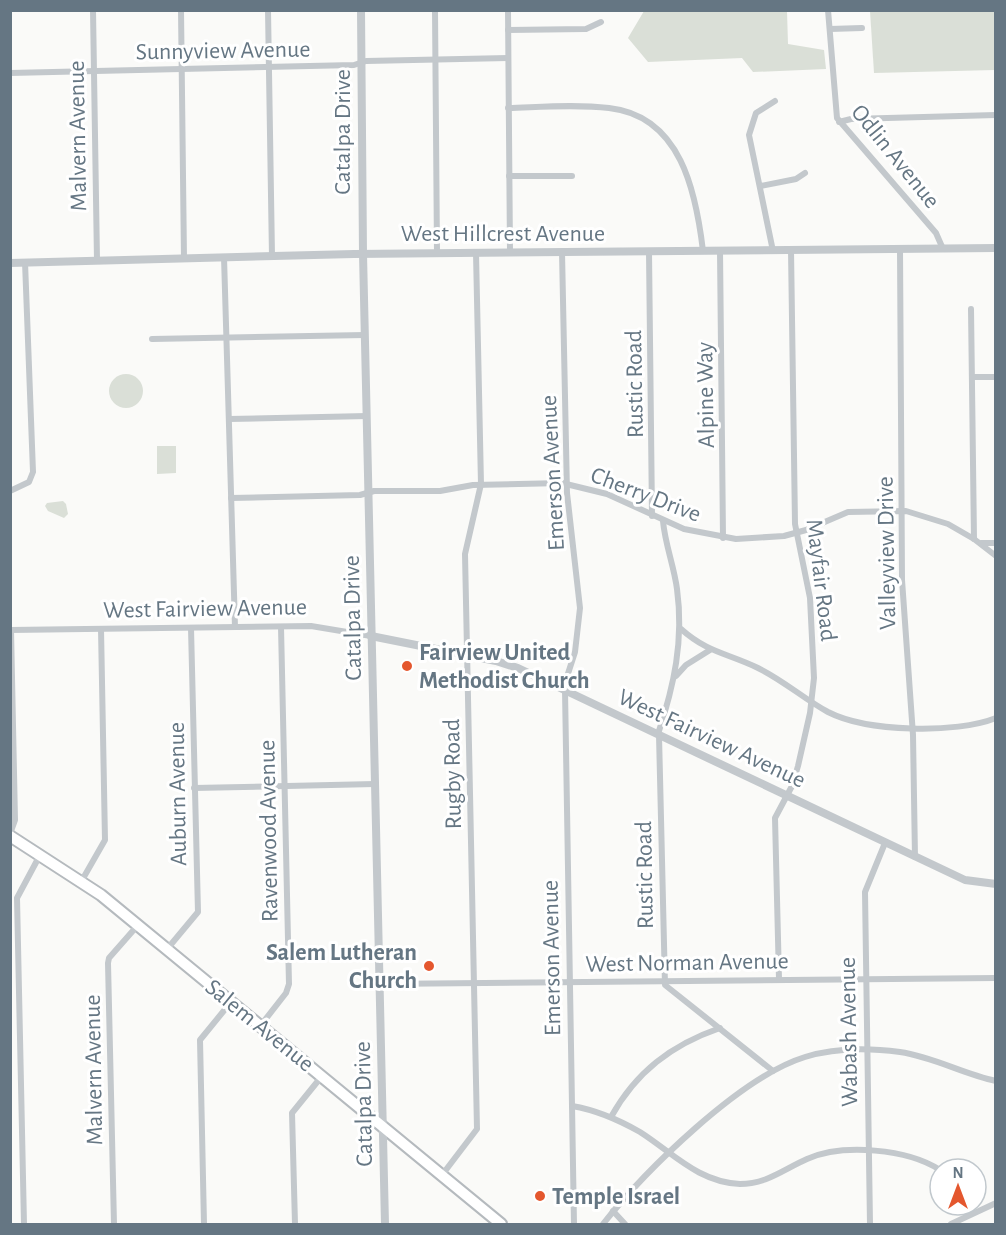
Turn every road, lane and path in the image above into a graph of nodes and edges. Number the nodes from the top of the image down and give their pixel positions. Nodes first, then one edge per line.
1 (93, 10) edge
2 (181, 10) edge
3 (268, 10) edge
4 (361, 10) edge
5 (435, 10) edge
6 (507, 10) edge
7 (828, 10) edge
8 (601, 22) dead end
9 (862, 28) dead end
10 (830, 29) junction
11 (507, 30) junction
12 (508, 58) junction
13 (436, 59) junction
14 (361, 62) junction
15 (269, 67) junction
16 (182, 69) junction
17 (94, 70) junction
18 (10, 73) edge
19 (775, 101) dead end
20 (508, 108) junction
21 (996, 115) edge
22 (839, 122) junction
23 (805, 173) dead end
24 (509, 176) junction
25 (572, 176) dead end
26 (761, 186) junction
27 (900, 249) junction
28 (943, 249) junction
29 (996, 249) edge
30 (791, 250) junction
31 (703, 251) junction
32 (720, 251) junction
33 (773, 251) junction
34 (562, 252) junction
35 (649, 252) junction
36 (476, 253) junction
37 (510, 253) junction
38 (363, 254) junction
39 (437, 254) junction
40 (272, 256) junction
41 (224, 257) junction
42 (184, 258) junction
43 (97, 260) junction
44 (25, 262) junction
45 (10, 263) edge
46 (971, 309) dead end
47 (364, 335) junction
48 (226, 338) junction
49 (152, 339) dead end
50 (972, 377) junction
51 (996, 377) edge
52 (367, 416) junction
53 (229, 419) junction
54 (481, 484) junction
55 (567, 485) junction
56 (10, 491) edge
57 (368, 492) junction
58 (231, 498) junction
59 (902, 511) junction
60 (652, 516) junction
61 (663, 521) junction
62 (796, 533) junction
63 (723, 538) junction
64 (977, 541) junction
65 (996, 543) edge
66 (996, 556) edge
67 (235, 627) junction
68 (281, 627) junction
69 (191, 628) junction
70 (101, 629) junction
71 (681, 629) junction
72 (11, 630) edge
73 (371, 636) junction
74 (710, 650) junction
75 (467, 655) junction
76 (676, 676) junction
77 (564, 690) junction
78 (811, 700) junction
79 (12, 711) edge
80 (996, 717) edge
81 (913, 727) junction
82 (658, 735) junction
83 (375, 784) junction
84 (285, 786) junction
85 (194, 788) junction
86 (787, 795) junction
87 (10, 835) edge
88 (885, 843) junction
89 (40, 855) junction
90 (915, 857) junction
91 (81, 882) junction
92 (996, 884) edge
93 (138, 924) junction
94 (168, 948) junction
95 (866, 978) junction
96 (996, 978) edge
97 (778, 979) junction
98 (665, 980) junction
99 (570, 981) junction
100 (475, 983) junction
101 (380, 984) junction
102 (231, 1002) junction
103 (261, 1025) junction
104 (720, 1028) junction
105 (867, 1051) junction
106 (773, 1071) junction
107 (322, 1076) junction
108 (996, 1081) edge
109 (572, 1106) junction
110 (611, 1117) junction
111 (383, 1125) junction
112 (868, 1152) junction
113 (668, 1153) junction
114 (928, 1165) edge
115 (442, 1175) junction
116 (613, 1212) junction
117 (966, 1217) edge
118 (24, 1224) edge
119 (114, 1224) edge
120 (204, 1224) edge
121 (295, 1224) edge
122 (385, 1224) edge
123 (498, 1224) edge
124 (574, 1224) edge
125 (603, 1224) edge
126 (626, 1224) edge
127 (870, 1224) edge
128 (951, 1224) edge

1 - 17 street, Malvern Avenue
2 - 16 street
3 - 15 street
4 - 14 street, Catalpa Drive
5 - 13 street
6 - 11 street
7 - 10 street, Odlin Avenue
8 - 11 street
9 - 10 street
10 - 22 street, Odlin Avenue
11 - 12 street
12 - 13 street, Sunnyview Avenue
12 - 20 street
13 - 14 street, Sunnyview Avenue
13 - 39 street
14 - 15 street, Sunnyview Avenue
14 - 38 street, Catalpa Drive
15 - 16 street, Sunnyview Avenue
15 - 40 street
16 - 17 street, Sunnyview Avenue
16 - 42 street
17 - 18 street, Sunnyview Avenue
17 - 43 street, Malvern Avenue
19 - 26 street
20 - 24 street
20 - 31 street
21 - 22 street
22 - 28 street, Odlin Avenue
23 - 26 street
24 - 25 street
24 - 37 street
26 - 33 street
27 - 28 street, West Hillcrest Avenue
27 - 30 street, West Hillcrest Avenue
27 - 59 street, Valleyview Drive
28 - 29 street, West Hillcrest Avenue
30 - 33 street, West Hillcrest Avenue
30 - 62 street, Mayfair Road
31 - 32 street, West Hillcrest Avenue
31 - 35 street, West Hillcrest Avenue
32 - 33 street, West Hillcrest Avenue
32 - 63 street, Alpine Way
34 - 35 street, West Hillcrest Avenue
34 - 37 street, West Hillcrest Avenue
34 - 55 street, Emerson Avenue
35 - 60 street, Rustic Road
36 - 37 street, West Hillcrest Avenue
36 - 39 street, West Hillcrest Avenue
36 - 54 street, Rugby Road
38 - 39 street, West Hillcrest Avenue
38 - 40 street, West Hillcrest Avenue
38 - 47 street, Catalpa Drive
40 - 41 street, West Hillcrest Avenue
41 - 42 street, West Hillcrest Avenue
41 - 48 street
42 - 43 street, West Hillcrest Avenue
43 - 44 street, West Hillcrest Avenue
44 - 45 street, West Hillcrest Avenue
44 - 56 street
46 - 50 street
47 - 48 street
47 - 52 street, Catalpa Drive
48 - 49 street
48 - 53 street
50 - 51 street
50 - 64 street
52 - 53 street
52 - 57 street, Catalpa Drive
53 - 58 street
54 - 55 street, Cherry Drive
54 - 57 street, Cherry Drive
54 - 75 street, Rugby Road
55 - 60 street, Cherry Drive
55 - 77 street, Emerson Avenue
57 - 58 street, Cherry Drive
57 - 73 street, Catalpa Drive
58 - 67 street
59 - 62 street, Cherry Drive
59 - 64 street, Cherry Drive
59 - 81 street, Valleyview Drive
60 - 61 street, Cherry Drive
61 - 63 street, Cherry Drive
61 - 71 street, Rustic Road
62 - 63 street, Cherry Drive
62 - 78 street, Mayfair Road
64 - 65 street
64 - 66 street, Cherry Drive
67 - 68 street, West Fairview Avenue
67 - 69 street, West Fairview Avenue
68 - 73 street, West Fairview Avenue
68 - 84 street, Ravenwood Avenue
69 - 70 street, West Fairview Avenue
69 - 85 street, Auburn Avenue
70 - 72 street, West Fairview Avenue
70 - 91 street
71 - 74 street
71 - 76 street, Rustic Road
72 - 79 street
73 - 75 street, West Fairview Avenue
73 - 83 street, Catalpa Drive
74 - 76 street
74 - 78 street
75 - 77 street, West Fairview Avenue
75 - 100 street, Rugby Road
76 - 82 street, Rustic Road
77 - 82 street, West Fairview Avenue
77 - 99 street, Emerson Avenue
78 - 81 street
78 - 86 street, Mayfair Road
79 - 87 street
80 - 81 street
81 - 90 street, Valleyview Drive
82 - 86 street, West Fairview Avenue
82 - 98 street, Rustic Road
83 - 84 street
83 - 101 street, Catalpa Drive
84 - 85 street
84 - 103 street, Ravenwood Avenue
85 - 94 street, Auburn Avenue
86 - 88 street, West Fairview Avenue
86 - 97 street, Mayfair Road
87 - 89 main road, Salem Avenue
88 - 90 street, West Fairview Avenue
88 - 95 street, Wabash Avenue
89 - 91 main road, Salem Avenue
89 - 118 street
90 - 92 street, West Fairview Avenue
91 - 93 main road, Salem Avenue
93 - 94 main road, Salem Avenue
93 - 119 street, Malvern Avenue
94 - 102 main road, Salem Avenue
95 - 96 street, West Norman Avenue
95 - 97 street, West Norman Avenue
95 - 105 street, Wabash Avenue
97 - 98 street, West Norman Avenue
98 - 99 street, West Norman Avenue
98 - 104 street
99 - 100 street, West Norman Avenue
99 - 109 street, Emerson Avenue
100 - 101 street, West Norman Avenue
100 - 115 street, Rugby Road
101 - 111 street, Catalpa Drive
102 - 103 main road, Salem Avenue
102 - 120 street
103 - 107 main road, Salem Avenue
104 - 106 street
104 - 110 street
105 - 106 street
105 - 108 street
105 - 112 street, Wabash Avenue
106 - 113 street
107 - 111 main road, Salem Avenue
107 - 121 street
109 - 110 street
109 - 124 street, Emerson Avenue
110 - 113 street
111 - 115 main road, Salem Avenue
111 - 122 street, Catalpa Drive
112 - 113 street
112 - 114 street
112 - 127 street, Wabash Avenue
113 - 116 street
115 - 123 main road, Salem Avenue
116 - 125 street
116 - 126 street
117 - 128 street

